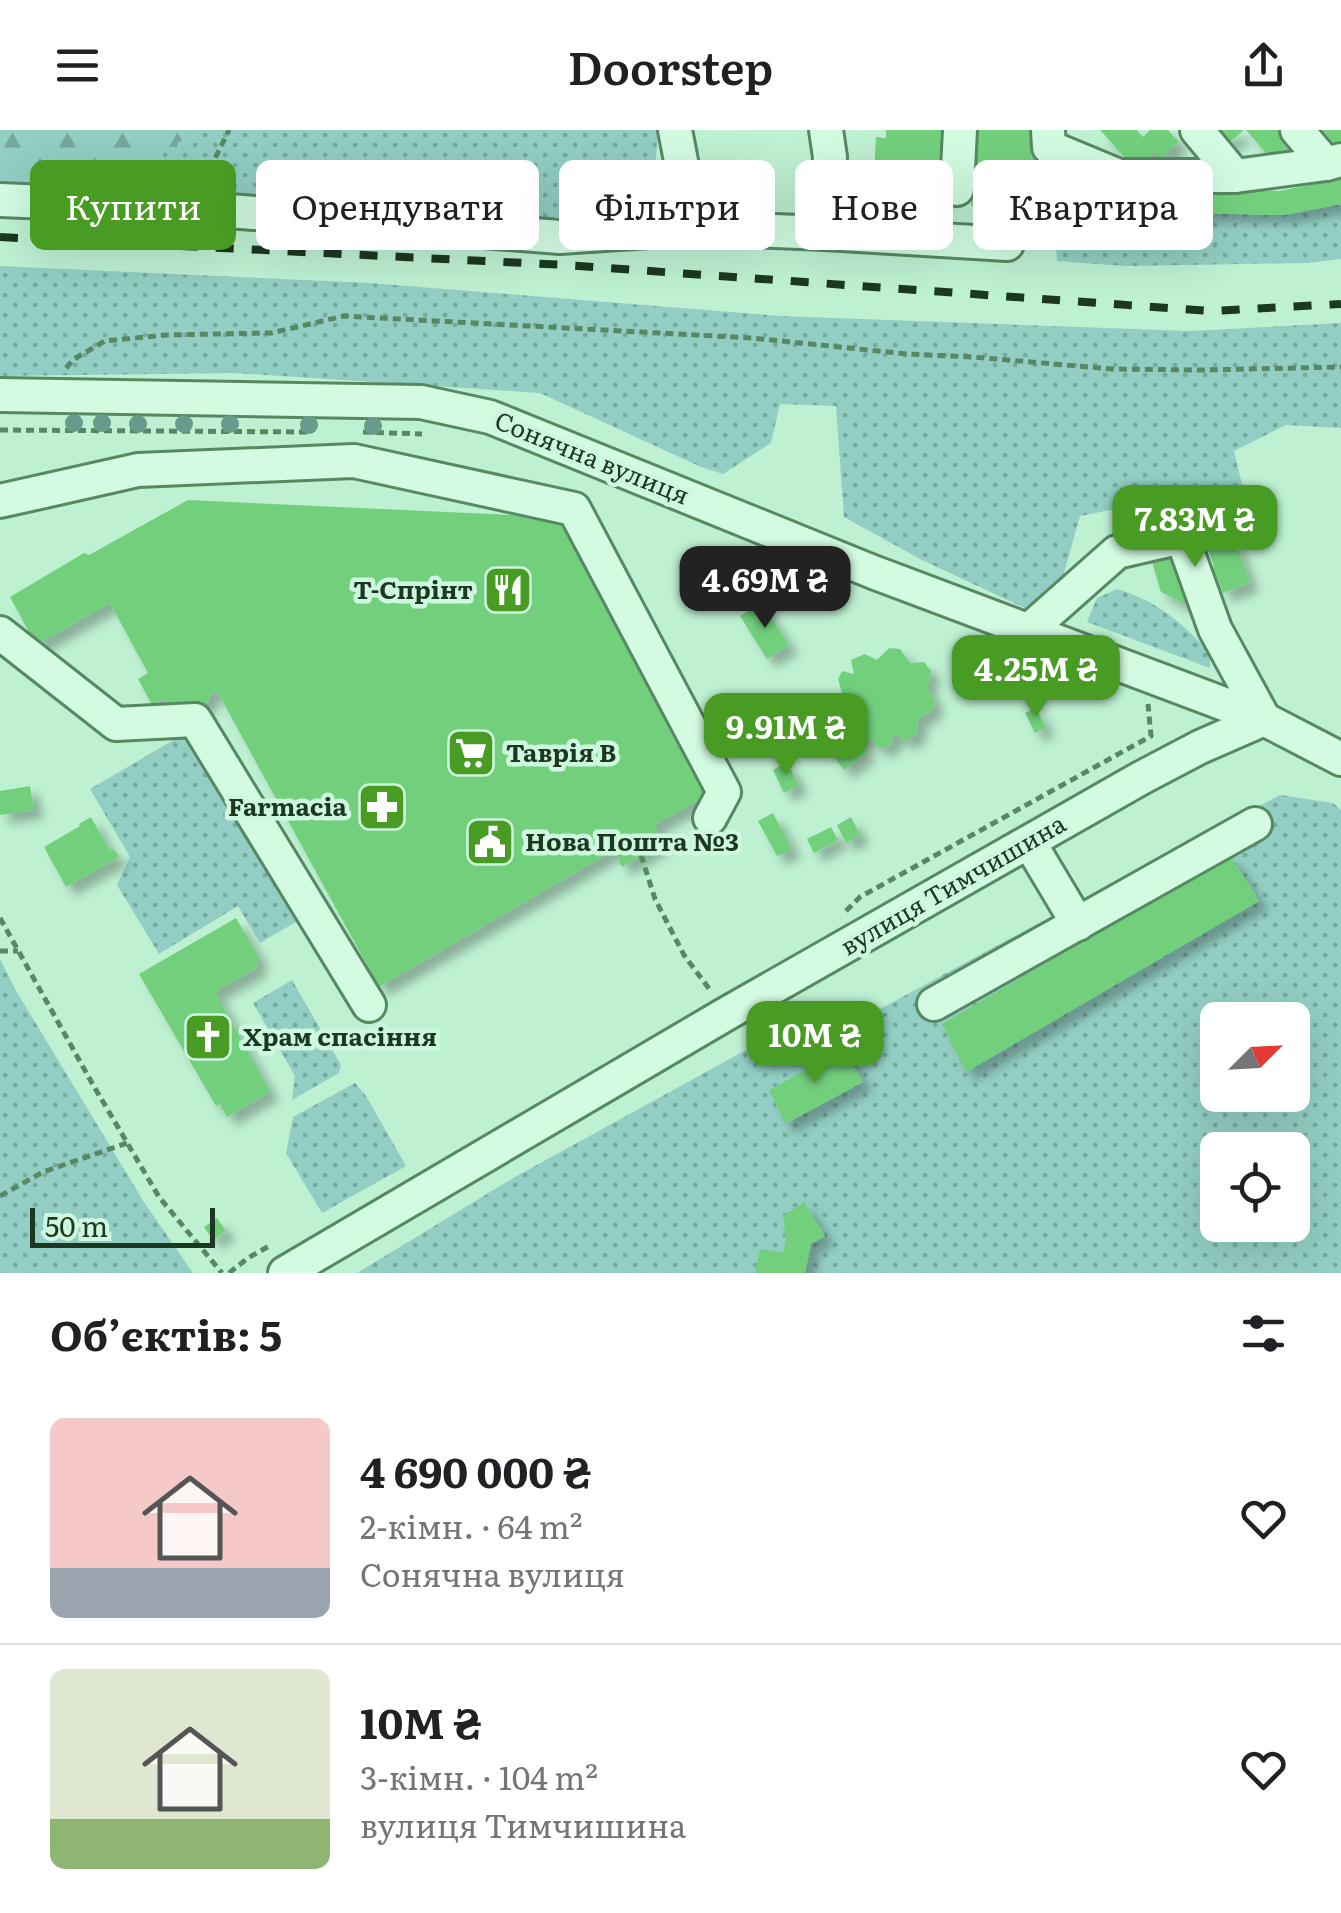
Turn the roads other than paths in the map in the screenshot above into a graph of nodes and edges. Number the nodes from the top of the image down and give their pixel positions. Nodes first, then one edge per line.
1 (675, 130) edge
2 (826, 130) edge
3 (960, 130) edge
4 (1197, 130) edge
5 (1297, 130) edge
6 (1055, 136) edge
7 (681, 160) edge
8 (830, 160) edge
9 (1334, 162) edge
10 (1235, 176) junction
11 (958, 188) dead end
12 (0, 200) edge
13 (559, 237) edge
14 (0, 396) edge
15 (0, 500) edge
16 (1029, 630) junction
17 (0, 633) edge
18 (1264, 719) junction
19 (1341, 759) edge
20 (710, 818) dead end
21 (1255, 824) dead end
22 (1030, 842) junction
23 (1078, 924) junction
24 (934, 1004) dead end
25 (369, 1005) dead end
26 (285, 1273) edge

1 - 7 street
2 - 8 street
3 - 11 street
4 - 10 street
5 - 9 street
6 - 10 street
9 - 10 street
12 - 13 street
14 - 16 street, Сонячна вулиця
15 - 20 street
16 - 18 street, Сонячна вулиця
16 - 18 street
17 - 25 street
18 - 19 street, Сонячна вулиця
18 - 22 street, вулиця Тимчишина
21 - 23 street
22 - 23 street
22 - 26 street, вулиця Тимчишина
23 - 24 street

